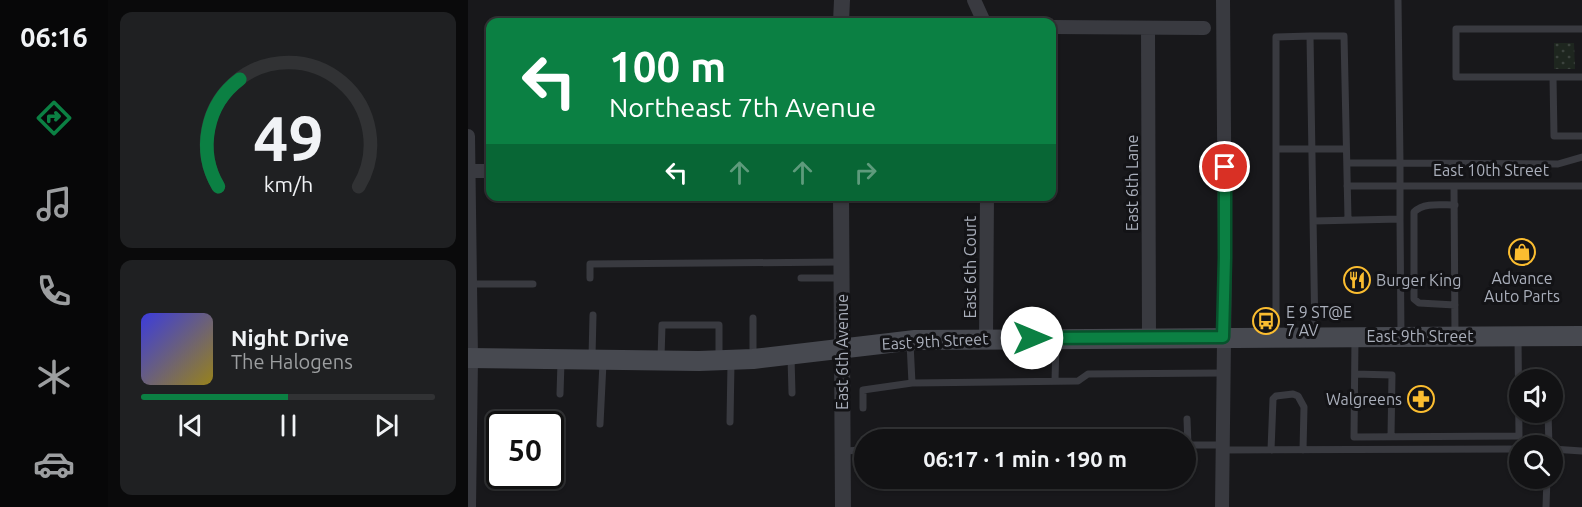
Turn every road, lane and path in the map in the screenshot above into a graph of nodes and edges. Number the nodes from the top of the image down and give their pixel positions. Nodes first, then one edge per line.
1 (842, 0) edge
2 (974, 0) edge
3 (1223, 0) edge
4 (1398, 0) edge
5 (842, 18) edge
6 (982, 18) edge
7 (1056, 27) edge
8 (1148, 28) junction
9 (1204, 28) dead end
10 (1582, 29) edge
11 (1310, 36) junction
12 (1553, 77) junction
13 (1582, 77) edge
14 (468, 136) edge
15 (1582, 136) edge
16 (1276, 149) junction
17 (1312, 149) junction
18 (1346, 149) junction
19 (1582, 157) edge
20 (1347, 163) junction
21 (1400, 163) junction
22 (468, 171) edge
23 (486, 171) edge
24 (1347, 186) junction
25 (1400, 186) junction
26 (1454, 186) junction
27 (1582, 186) edge
28 (841, 201) edge
29 (987, 201) edge
30 (1455, 206) junction
31 (1348, 219) junction
32 (1400, 219) junction
33 (1313, 220) junction
34 (841, 270) junction
35 (590, 278) dead end
36 (801, 278) dead end
37 (469, 282) edge
38 (533, 284) dead end
39 (1455, 305) junction
40 (593, 315) dead end
41 (753, 318) dead end
42 (1455, 336) junction
43 (1518, 336) junction
44 (1582, 336) edge
45 (1149, 337) junction
46 (1223, 337) junction
47 (1276, 337) junction
48 (1315, 337) junction
49 (1355, 337) junction
50 (1401, 337) junction
51 (1056, 338) junction
52 (986, 339) junction
53 (910, 340) junction
54 (841, 348) junction
55 (791, 354) junction
56 (469, 358) edge
57 (561, 359) junction
58 (753, 359) junction
59 (597, 360) junction
60 (725, 360) junction
61 (660, 361) junction
62 (1519, 369) edge
63 (1222, 373) junction
64 (1355, 374) junction
65 (1055, 381) junction
66 (912, 383) junction
67 (792, 393) dead end
68 (560, 394) dead end
69 (863, 408) dead end
70 (1187, 419) dead end
71 (730, 422) dead end
72 (1519, 423) edge
73 (600, 424) dead end
74 (1187, 429) edge
75 (1391, 436) junction
76 (1196, 446) edge
77 (1222, 448) junction
78 (1509, 449) edge
79 (854, 450) edge
80 (1271, 450) junction
81 (1303, 450) junction
82 (1563, 450) edge
83 (843, 451) junction
84 (1582, 451) edge
85 (1547, 489) edge
86 (469, 507) edge
87 (843, 507) edge
88 (1222, 507) edge
89 (1546, 507) edge

1 - 5 street
2 - 6 street
3 - 46 street
4 - 21 lane
7 - 8 street
8 - 9 street
8 - 45 street, East 6th Lane
10 - 12 lane
11 - 16 lane
11 - 17 lane
11 - 18 lane
12 - 13 lane
12 - 15 lane
14 - 22 street
16 - 17 lane
16 - 47 lane
17 - 18 lane
17 - 33 lane
18 - 20 lane
19 - 21 lane
20 - 21 lane
20 - 24 lane
21 - 25 lane
22 - 23 street
22 - 37 street
24 - 25 lane, East 10th Street
24 - 31 lane
25 - 26 lane, East 10th Street
25 - 32 lane
26 - 27 lane, East 10th Street
26 - 30 lane
28 - 34 street, East 6th Avenue
29 - 52 street, East 6th Court
30 - 39 lane
30 - 39 lane
31 - 32 lane
31 - 33 lane
32 - 50 lane
33 - 48 lane
34 - 35 lane
34 - 36 lane
34 - 54 street, East 6th Avenue
37 - 38 lane
37 - 56 street
39 - 42 lane
40 - 59 lane
41 - 58 lane
42 - 43 main road, East 9th Street
42 - 50 main road, East 9th Street
43 - 44 main road, East 9th Street
43 - 62 lane
45 - 46 main road, East 9th Street
45 - 51 main road, East 9th Street
46 - 47 main road, East 9th Street
46 - 63 street
47 - 48 main road, East 9th Street
48 - 49 main road, East 9th Street
49 - 50 main road, East 9th Street
49 - 64 lane
51 - 52 main road, East 9th Street
51 - 65 lane
52 - 53 main road, East 9th Street
53 - 54 main road, East 9th Street
53 - 66 lane
54 - 55 main road, East 9th Street
54 - 83 street, East 6th Avenue
55 - 58 main road, East 9th Street
55 - 67 lane
56 - 57 main road, East 9th Street
56 - 86 street
57 - 59 main road, East 9th Street
57 - 68 lane
58 - 60 main road, East 9th Street
59 - 61 main road, East 9th Street
59 - 73 lane
60 - 61 main road, East 9th Street
60 - 61 lane
60 - 71 lane
63 - 65 lane
63 - 77 street
64 - 75 lane
64 - 75 lane
65 - 66 lane
66 - 69 lane
70 - 74 lane
72 - 75 lane
76 - 77 lane
77 - 80 lane
77 - 88 street
78 - 81 lane
79 - 83 lane
80 - 81 lane
80 - 81 lane
82 - 84 lane
83 - 87 street, East 6th Avenue
85 - 89 lane

